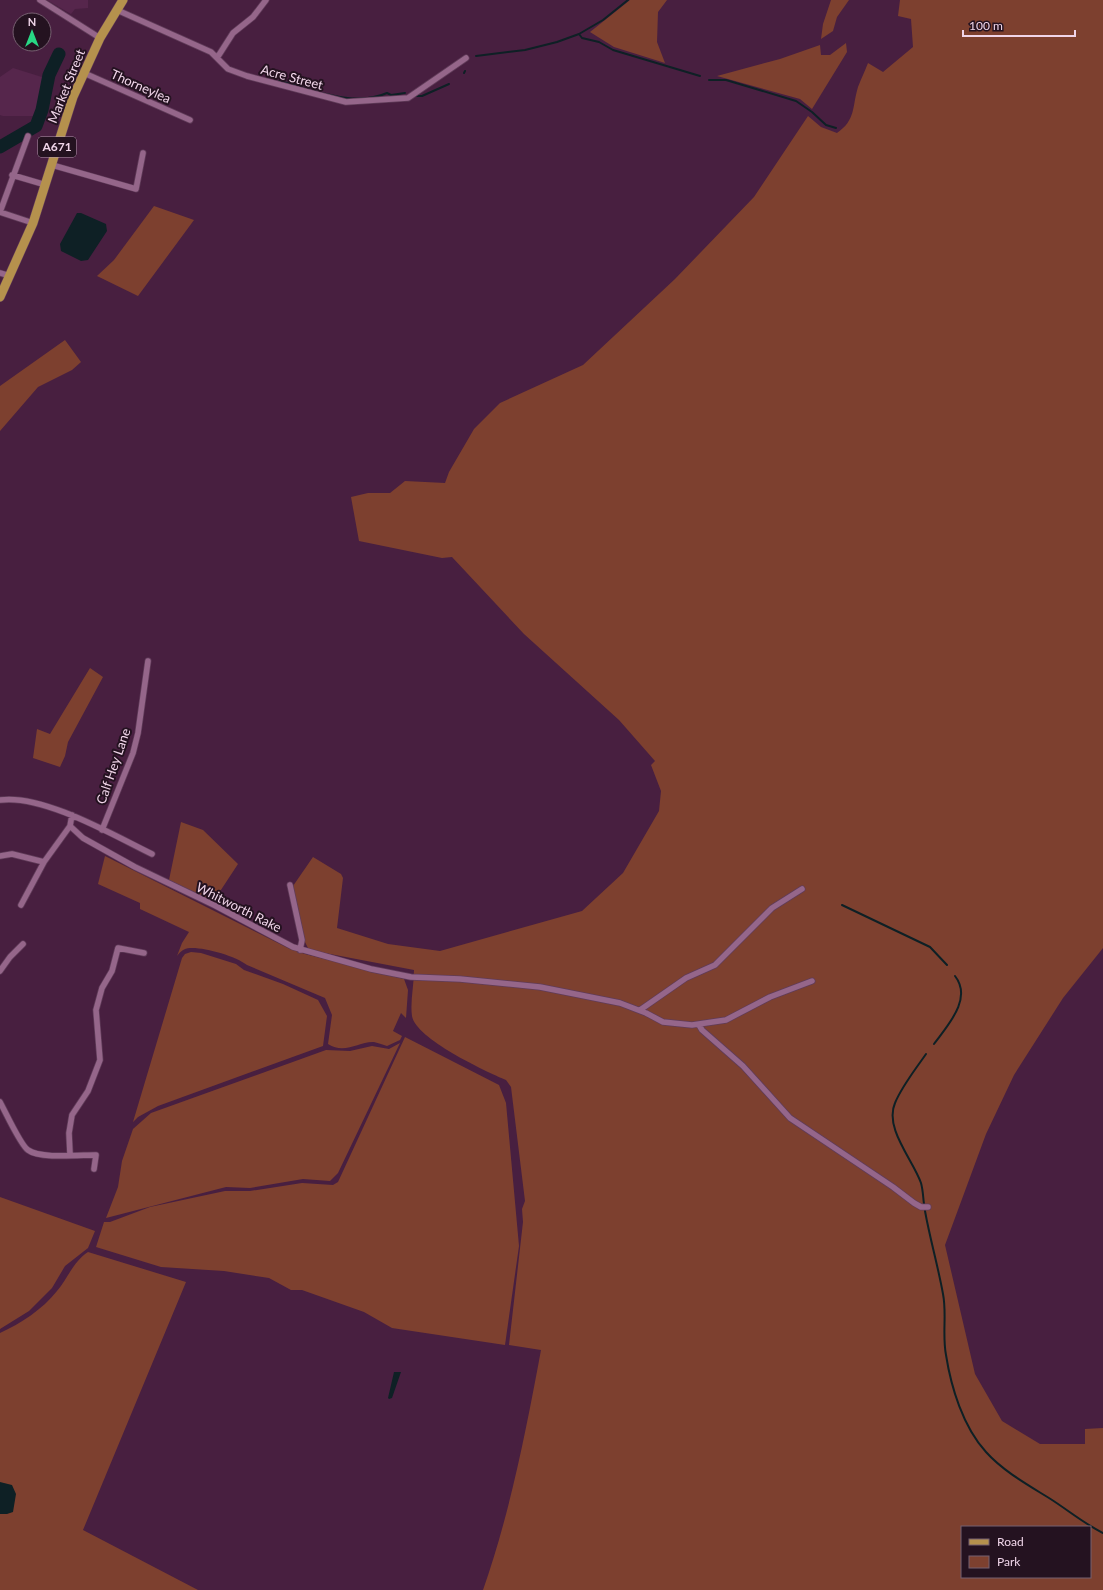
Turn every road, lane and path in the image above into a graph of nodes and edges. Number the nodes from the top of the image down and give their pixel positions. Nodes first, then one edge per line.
1 (40, 0) edge
2 (123, 0) edge
3 (266, 0) edge
4 (117, 10) junction
5 (100, 38) junction
6 (217, 58) junction
7 (466, 58) dead end
8 (84, 73) junction
9 (190, 120) dead end
10 (28, 136) dead end
11 (144, 153) dead end
12 (52, 165) junction
13 (12, 175) junction
14 (46, 185) junction
15 (0, 212) edge
16 (33, 223) junction
17 (0, 273) edge
18 (10, 276) junction
19 (0, 297) edge
20 (148, 661) dead end
21 (0, 800) edge
22 (72, 815) junction
23 (70, 826) junction
24 (102, 830) junction
25 (152, 854) dead end
26 (0, 856) edge
27 (44, 862) junction
28 (290, 885) dead end
29 (802, 888) dead end
30 (21, 905) dead end
31 (23, 944) dead end
32 (300, 950) junction
33 (144, 953) dead end
34 (0, 971) edge
35 (812, 981) dead end
36 (640, 1010) junction
37 (699, 1025) junction
38 (0, 1102) edge
39 (70, 1154) junction
40 (94, 1169) dead end
41 (928, 1207) dead end

1 - 5 street
2 - 4 main road, Market Street / A671
3 - 6 street
4 - 5 main road, Market Street / A671
4 - 6 street, Acre Street
5 - 8 main road, Market Street / A671
6 - 7 street, Acre Street
8 - 9 street, Thorneylea
8 - 12 main road, Market Street / A671
10 - 13 street
11 - 12 street
12 - 14 main road, Market Street / A671
13 - 14 street
13 - 15 street
14 - 16 main road, Market Street / A671
15 - 16 street
16 - 18 main road, Market Street / A671
17 - 18 street
18 - 19 main road, Market Street / A671
20 - 24 street, Calf Hey Lane
21 - 22 street
22 - 23 street
22 - 24 street
23 - 27 street
23 - 32 street, Whitworth Rake
24 - 25 street
26 - 27 street
27 - 30 street
28 - 32 street
29 - 36 street
31 - 34 street
32 - 36 street, Whitworth Rake
33 - 39 street
35 - 37 street, Whitworth Rake
36 - 37 street, Whitworth Rake
37 - 41 street
38 - 39 street
39 - 40 street

